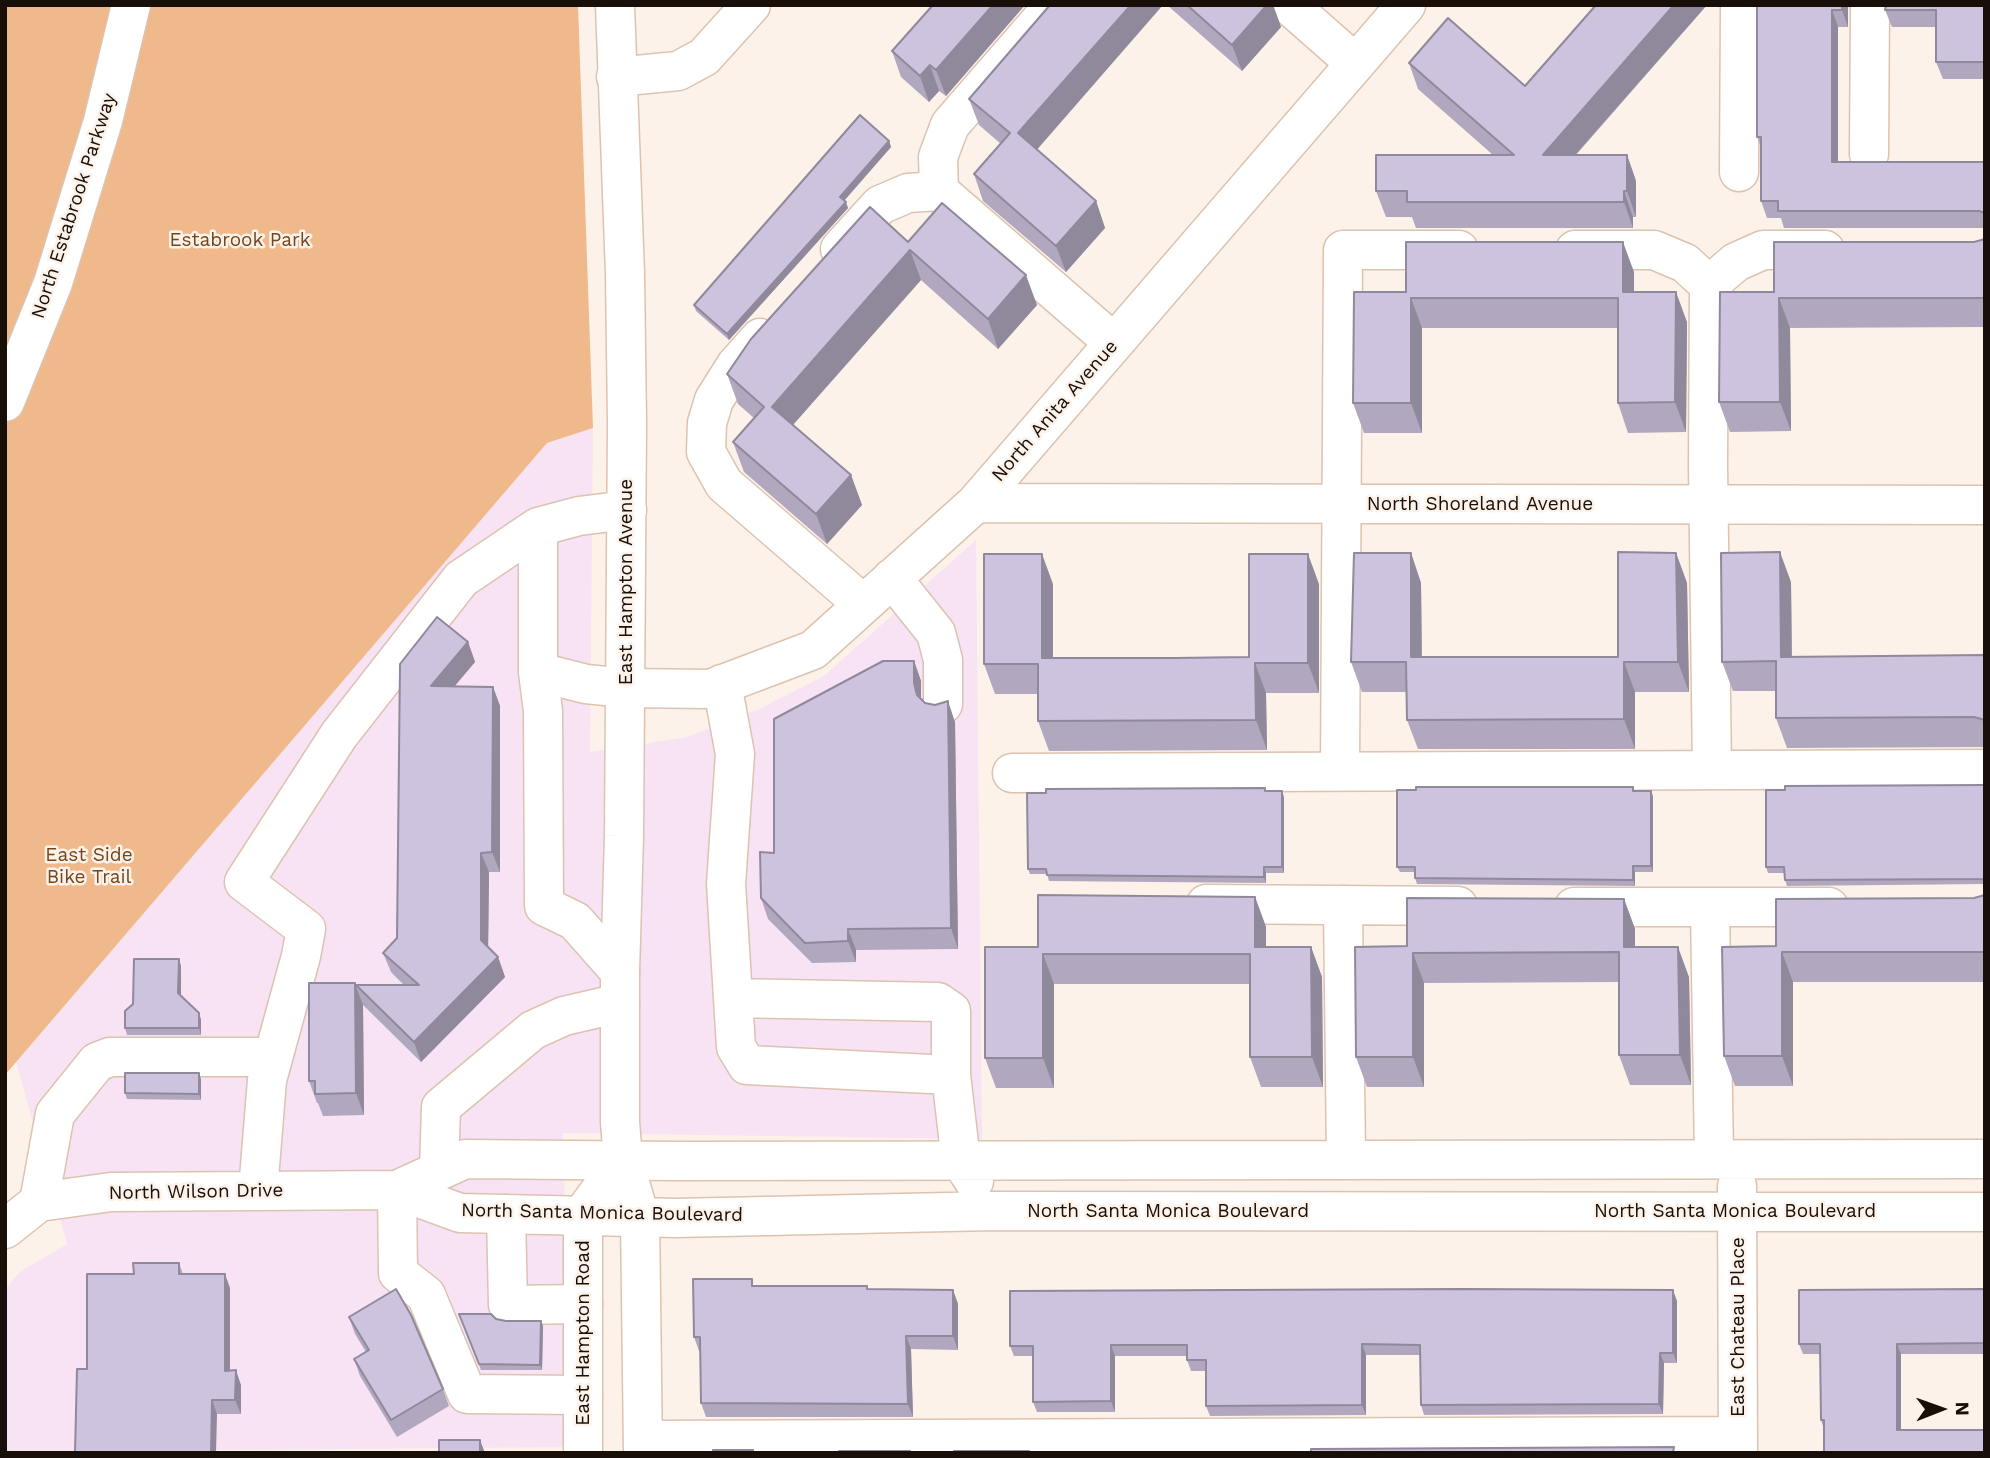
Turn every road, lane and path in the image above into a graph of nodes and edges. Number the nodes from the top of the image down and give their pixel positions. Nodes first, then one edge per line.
1 (131, 5) edge
2 (615, 5) edge
3 (751, 5) edge
4 (1054, 5) edge
5 (1289, 5) edge
6 (1406, 5) edge
7 (1740, 5) edge
8 (1870, 5) edge
9 (1356, 63) junction
10 (616, 77) junction
11 (1869, 154) dead end
12 (1739, 172) dead end
13 (940, 191) junction
14 (1492, 250) edge
15 (1546, 250) edge
16 (1860, 250) edge
17 (817, 275) edge
18 (1709, 285) junction
19 (781, 315) edge
20 (1114, 343) junction
21 (5, 402) edge
22 (975, 503) junction
23 (1343, 504) junction
24 (1709, 505) junction
25 (1985, 505) edge
26 (626, 510) junction
27 (538, 527) junction
28 (892, 578) junction
29 (863, 604) junction
30 (538, 673) junction
31 (722, 684) junction
32 (625, 688) junction
33 (943, 704) edge
34 (1985, 769) edge
35 (1712, 770) junction
36 (1340, 771) junction
37 (1012, 773) dead end
38 (1176, 904) edge
39 (1343, 905) junction
40 (1492, 906) edge
41 (1546, 907) edge
42 (1861, 907) edge
43 (1710, 908) junction
44 (620, 987) junction
45 (733, 998) junction
46 (274, 1056) junction
47 (951, 1075) junction
48 (622, 1159) junction
49 (1726, 1159) junction
50 (1985, 1159) edge
51 (1346, 1160) junction
52 (961, 1161) junction
53 (439, 1171) junction
54 (397, 1190) junction
55 (258, 1191) junction
56 (39, 1202) junction
57 (993, 1211) junction
58 (1737, 1211) junction
59 (1985, 1212) edge
60 (506, 1214) junction
61 (583, 1214) junction
62 (640, 1217) junction
63 (5, 1229) edge
64 (583, 1304) junction
65 (643, 1393) junction
66 (583, 1395) junction
67 (1738, 1445) edge
68 (643, 1446) edge
69 (583, 1453) edge

1 - 21 street, North Estabrook Parkway
2 - 10 street, East Hampton Avenue
3 - 10 street
4 - 13 street
5 - 9 street
6 - 9 street, North Anita Avenue
7 - 12 street
8 - 11 street
9 - 20 street, North Anita Avenue
10 - 26 street, East Hampton Avenue
13 - 17 street
13 - 20 street
14 - 23 street
15 - 18 street
16 - 18 street
18 - 24 street
19 - 29 street
20 - 22 street, North Anita Avenue
22 - 23 street, North Shoreland Avenue
22 - 28 street, North Anita Avenue
23 - 24 street, North Shoreland Avenue
23 - 36 street
24 - 25 street, North Shoreland Avenue
24 - 35 street
26 - 27 street
26 - 32 street, East Hampton Avenue
27 - 30 street
27 - 46 street
28 - 29 street, North Anita Avenue
28 - 33 street
29 - 31 street, North Anita Avenue
30 - 32 street, North Anita Avenue
30 - 44 street
31 - 32 street, North Anita Avenue
31 - 45 street
32 - 44 street, East Hampton Avenue
34 - 35 street
35 - 36 street
36 - 37 street
38 - 39 street
39 - 40 street
39 - 51 street
41 - 43 street
42 - 43 street
43 - 49 street, East Chateau Place
44 - 48 street, East Hampton Avenue
44 - 53 street
45 - 47 street
45 - 47 street
46 - 55 street
46 - 56 street
47 - 52 street
48 - 52 street
48 - 53 street
48 - 61 street
48 - 62 street, East Hampton Avenue
49 - 50 street
49 - 51 street
49 - 58 street, East Chateau Place
51 - 52 street
52 - 57 street
53 - 54 street
54 - 55 street, North Wilson Drive
54 - 60 street, North Santa Monica Boulevard
54 - 66 street
55 - 56 street, North Wilson Drive
56 - 63 street
57 - 58 street, North Santa Monica Boulevard
57 - 62 street, North Santa Monica Boulevard
58 - 59 street, North Santa Monica Boulevard
58 - 67 street, East Chateau Place
60 - 61 street, North Santa Monica Boulevard
60 - 64 street
61 - 62 street, North Santa Monica Boulevard
61 - 64 street, East Hampton Road
62 - 65 street
64 - 66 street, East Hampton Road
65 - 66 street
65 - 68 street
66 - 69 street, East Hampton Road
67 - 68 street

